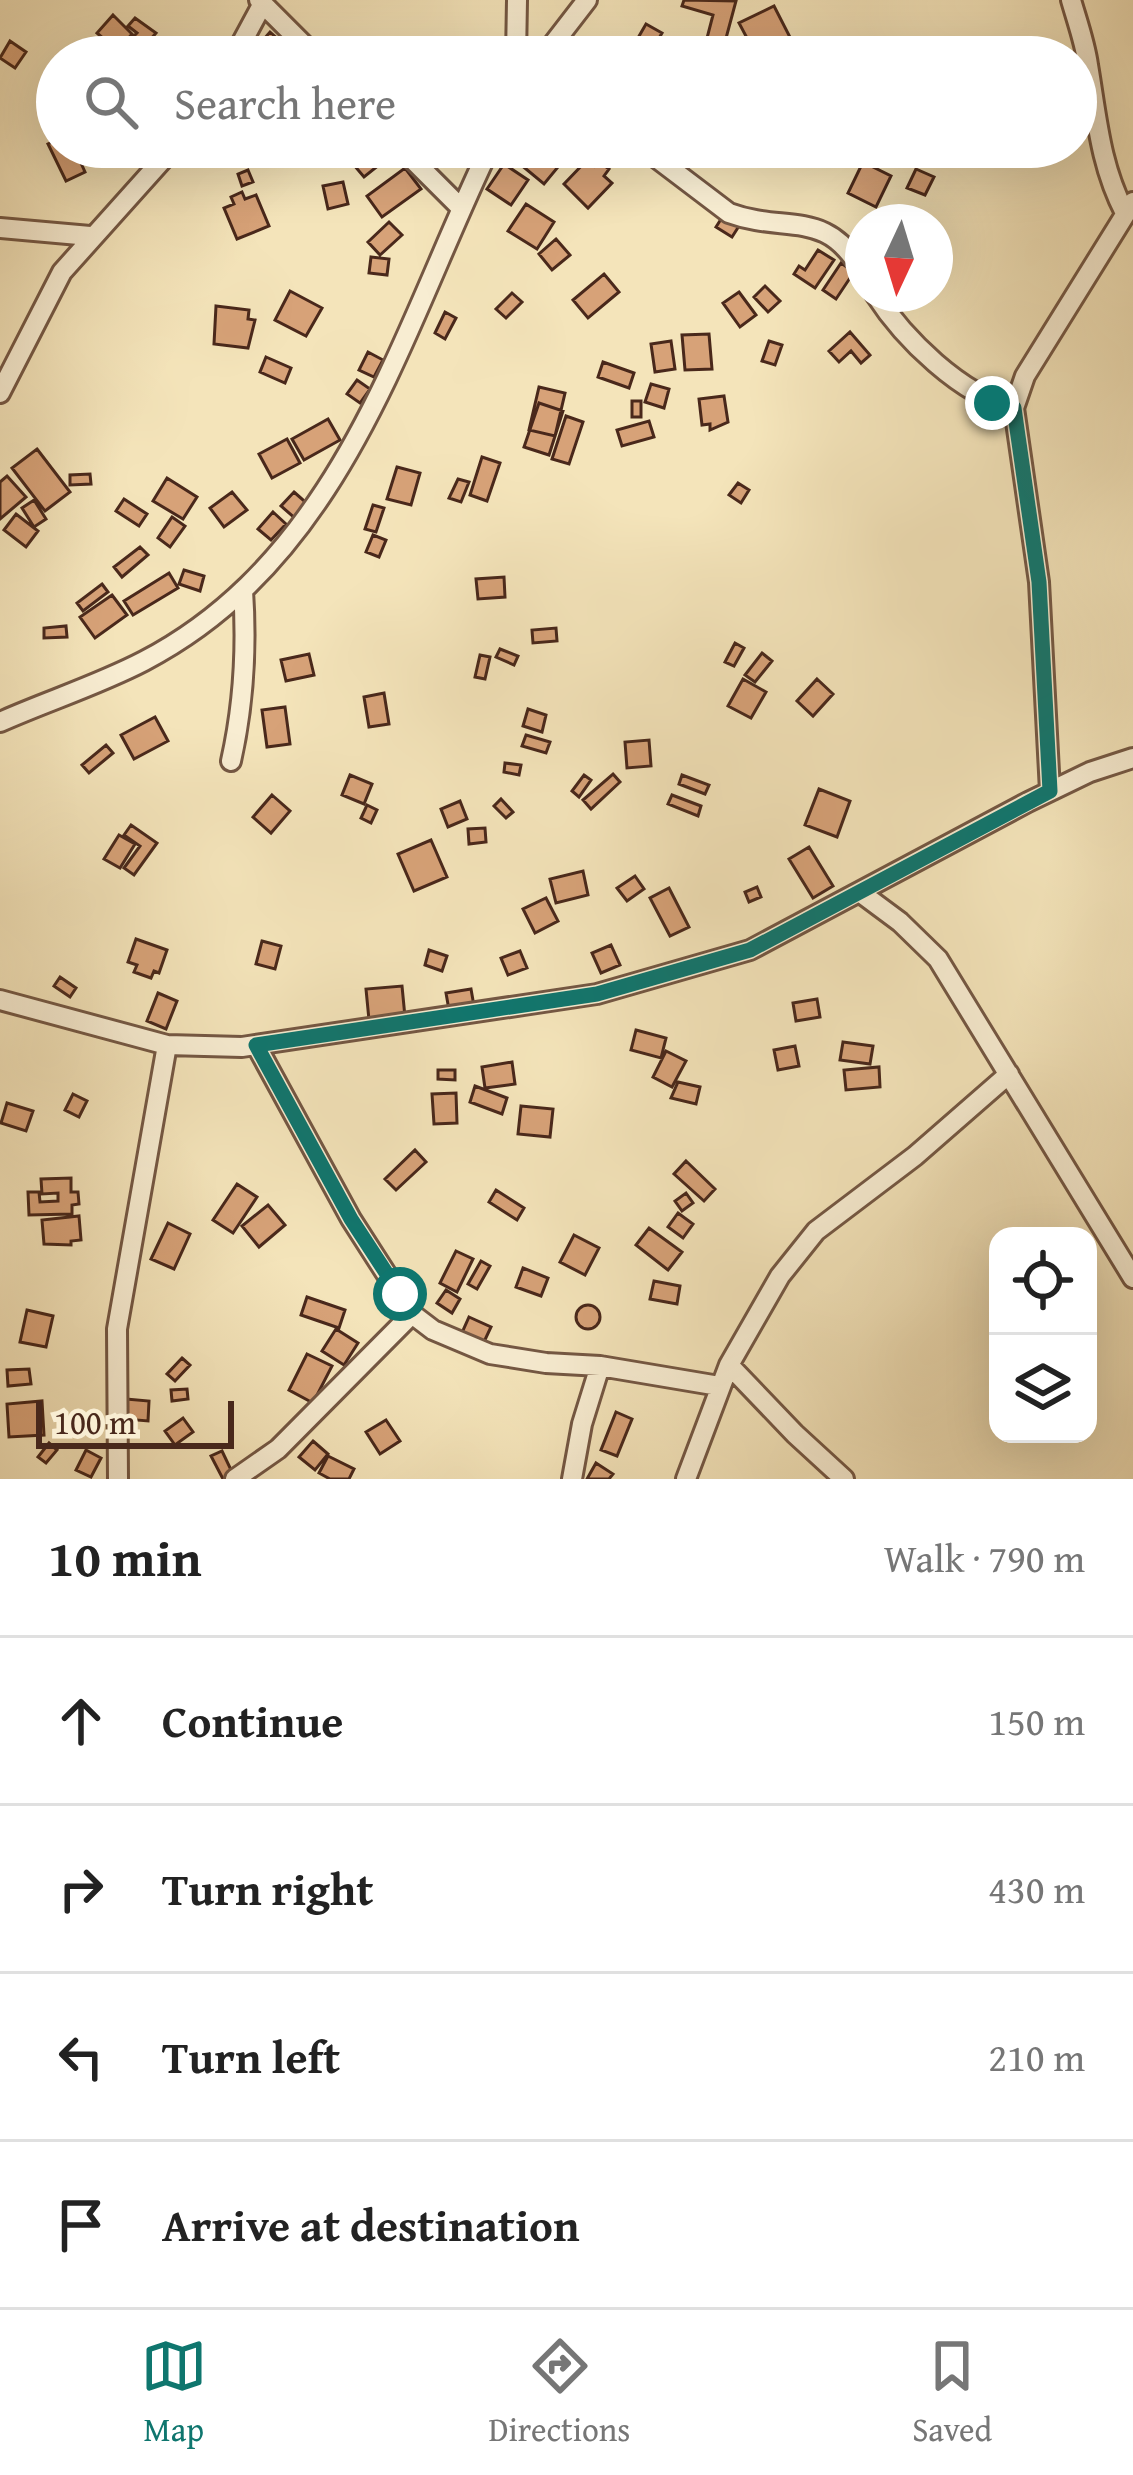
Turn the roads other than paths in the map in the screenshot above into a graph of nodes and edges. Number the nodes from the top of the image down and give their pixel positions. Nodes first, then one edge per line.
1 (517, 0) edge
2 (587, 0) edge
3 (1071, 0) edge
4 (260, 3) edge
5 (244, 36) edge
6 (294, 36) edge
7 (516, 36) edge
8 (559, 36) edge
9 (1081, 36) edge
10 (1097, 135) edge
11 (154, 168) edge
12 (421, 168) edge
13 (480, 168) edge
14 (669, 168) edge
15 (461, 208) junction
16 (1129, 208) edge
17 (0, 228) edge
18 (90, 236) junction
19 (845, 246) edge
20 (887, 312) edge
21 (0, 393) edge
22 (1014, 408) junction
23 (243, 590) junction
24 (0, 722) edge
25 (1133, 758) edge
26 (231, 761) dead end
27 (1050, 791) junction
28 (860, 893) junction
29 (0, 1000) edge
30 (167, 1045) junction
31 (256, 1045) junction
32 (1009, 1074) junction
33 (1128, 1259) edge
34 (1133, 1278) edge
35 (412, 1314) junction
36 (729, 1365) junction
37 (600, 1366) junction
38 (718, 1386) junction
39 (118, 1479) edge
40 (235, 1479) edge
41 (572, 1479) edge
42 (686, 1479) edge
43 (844, 1479) edge

1 - 7 street
2 - 8 street
3 - 9 street
4 - 5 street
4 - 6 street
10 - 16 street
11 - 18 street
12 - 15 street
13 - 15 street
14 - 19 street
15 - 23 street
16 - 22 street
17 - 18 street
18 - 21 street
20 - 22 street
22 - 27 street
23 - 24 street
23 - 26 street
25 - 27 street
27 - 28 street
28 - 31 street
28 - 32 street
29 - 30 street
30 - 31 street
30 - 39 street
31 - 35 street
32 - 33 street
32 - 36 street
33 - 34 street
35 - 37 street
35 - 40 street
36 - 38 street
36 - 43 street
37 - 38 street
37 - 41 street
38 - 42 street

